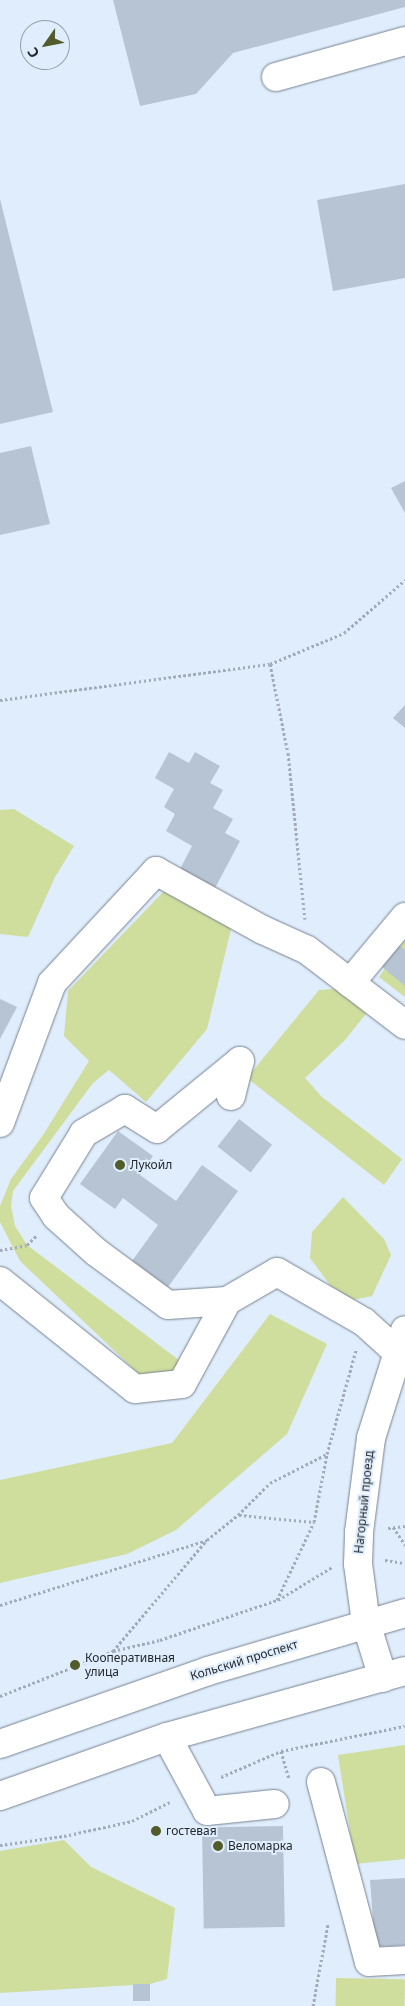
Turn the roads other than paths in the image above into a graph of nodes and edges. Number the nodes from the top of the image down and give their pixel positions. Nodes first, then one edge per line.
1 (405, 41) edge
2 (276, 78) dead end
3 (405, 917) edge
4 (350, 983) junction
5 (405, 1025) edge
6 (232, 1096) dead end
7 (0, 1123) edge
8 (0, 1281) edge
9 (227, 1301) junction
10 (401, 1340) edge
11 (405, 1613) edge
12 (366, 1623) junction
13 (394, 1674) edge
14 (167, 1737) junction
15 (0, 1744) edge
16 (321, 1782) dead end
17 (0, 1796) edge
18 (284, 1796) road end
19 (405, 1960) edge

1 - 2 main road
3 - 4 main road
4 - 5 main road
4 - 7 main road
6 - 9 main road
8 - 9 main road
9 - 10 main road
10 - 12 main road, Нагорный проезд
11 - 12 main road, Кольский проспект
12 - 13 main road, Нагорный проезд
12 - 15 main road, Кольский проспект
13 - 14 main road
14 - 17 main road
14 - 18 main road
16 - 19 main road

